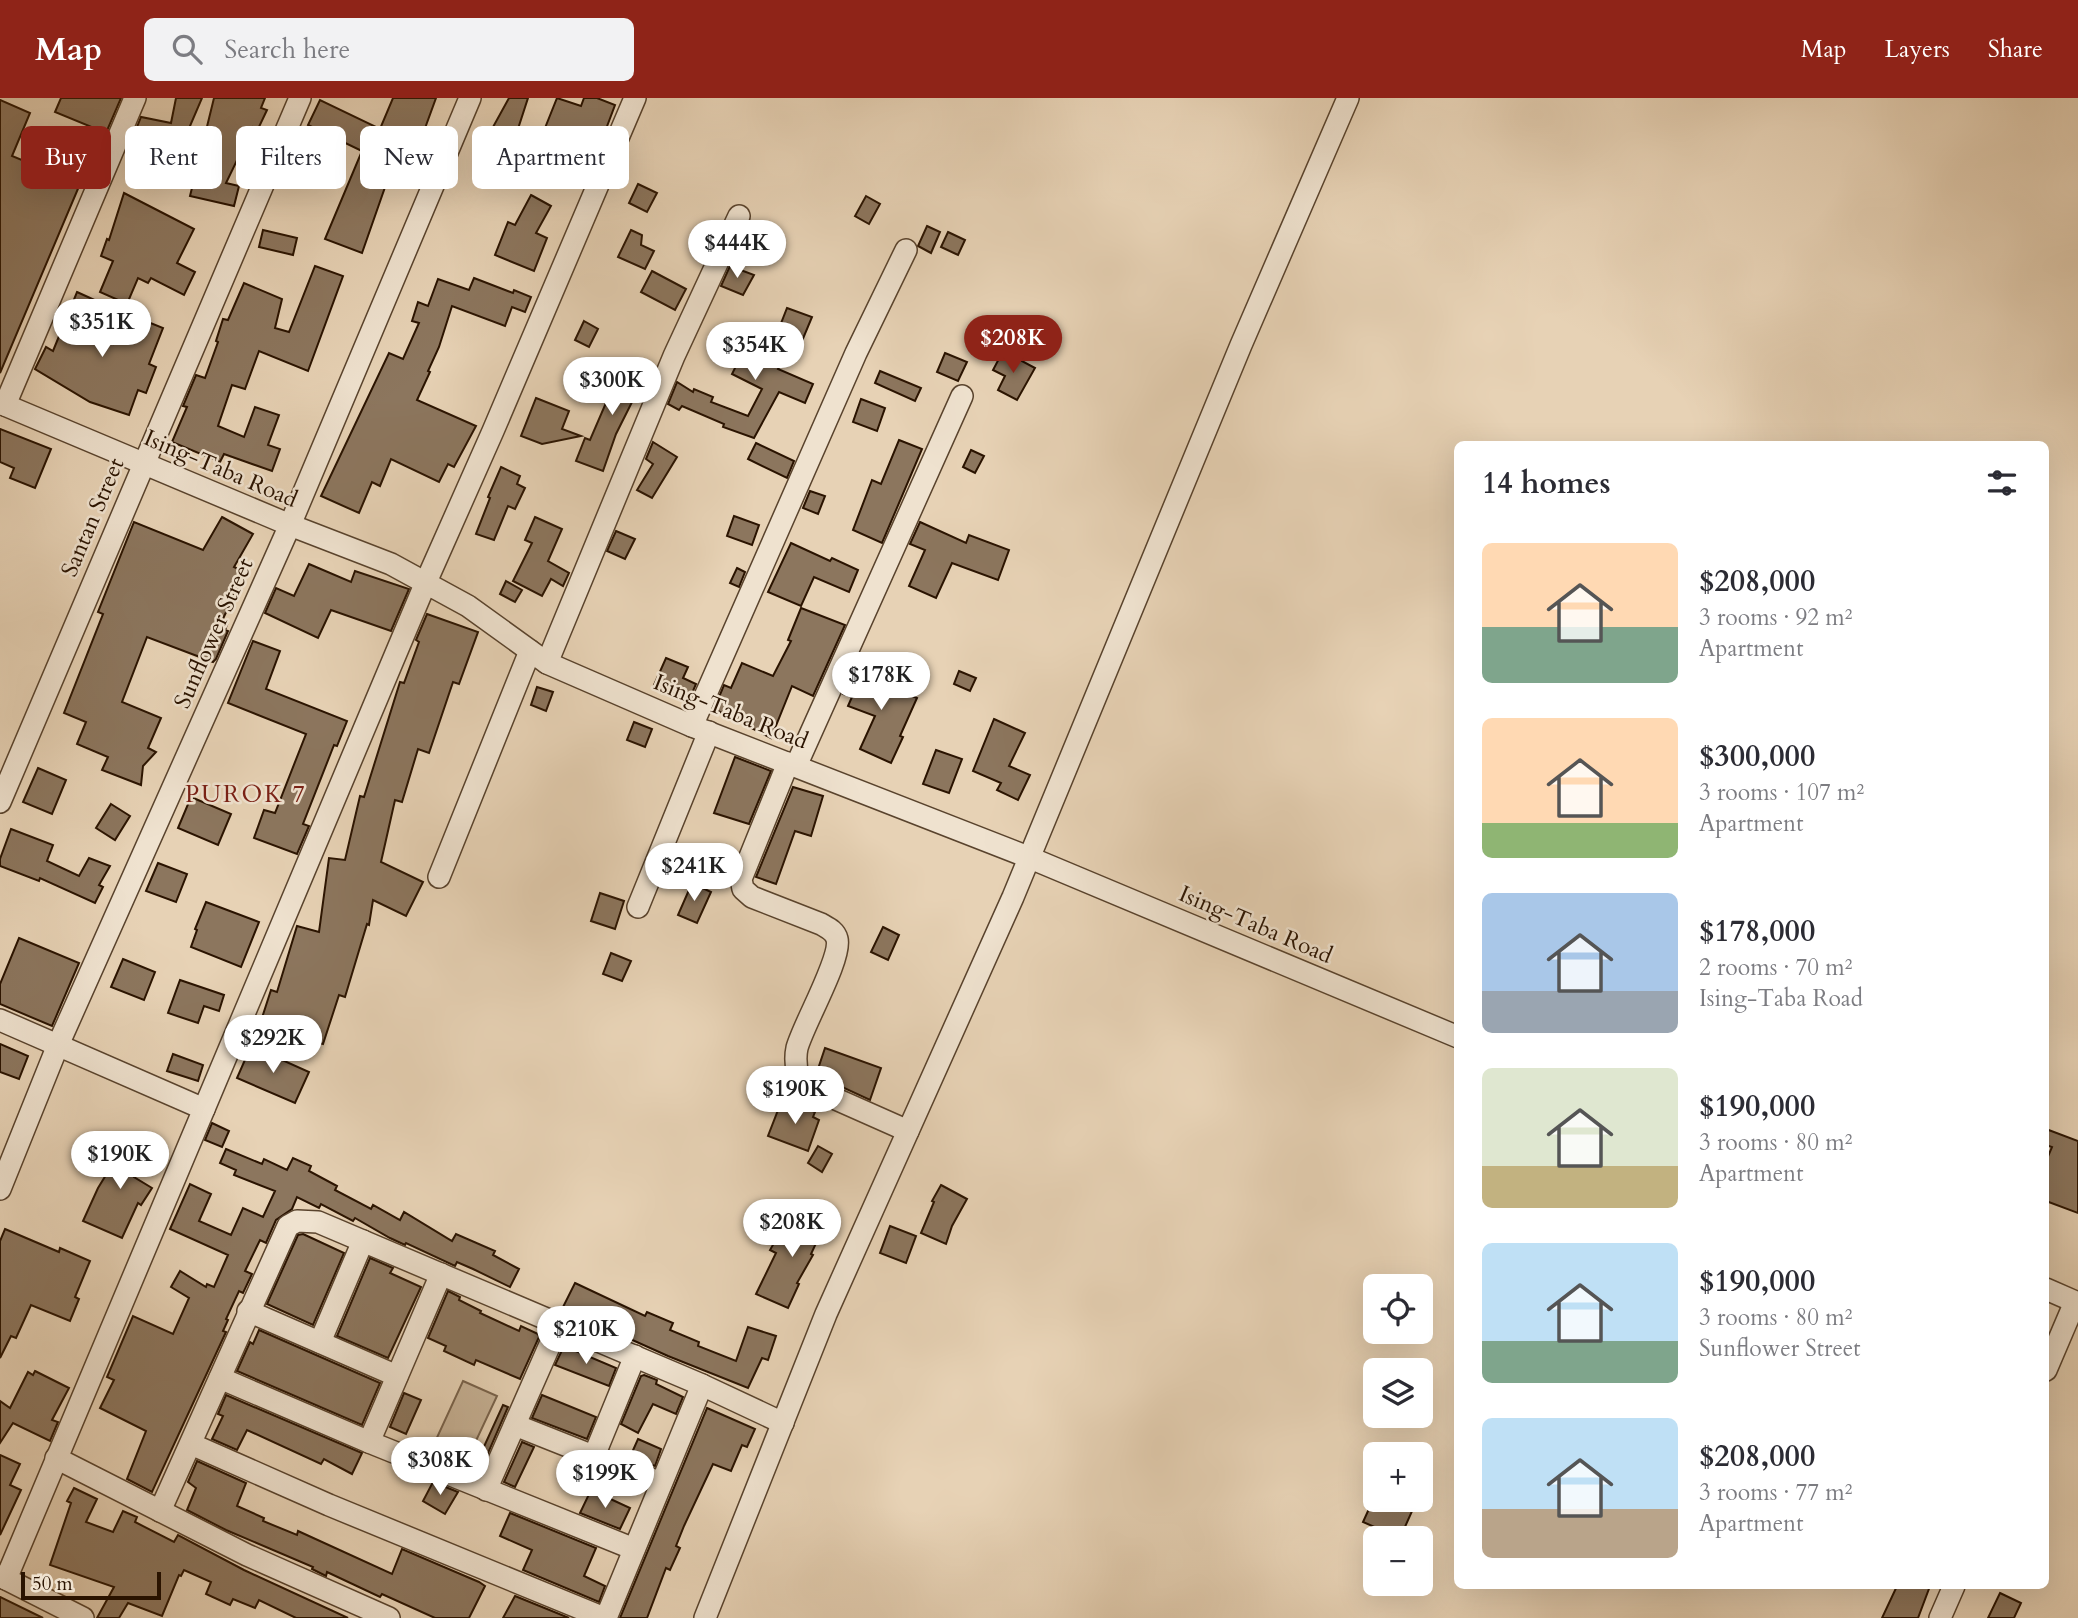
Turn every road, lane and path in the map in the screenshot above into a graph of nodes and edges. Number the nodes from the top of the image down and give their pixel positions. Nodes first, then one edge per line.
1 (135, 98) edge
2 (300, 98) edge
3 (470, 98) edge
4 (635, 98) edge
5 (1348, 98) edge
6 (739, 216) dead end
7 (906, 250) dead end
8 (962, 396) dead end
9 (2, 404) edge
10 (143, 464) junction
11 (290, 525) junction
12 (426, 582) junction
13 (539, 657) junction
14 (700, 729) junction
15 (792, 765) junction
16 (0, 802) edge
17 (1028, 857) junction
18 (439, 877) dead end
19 (638, 907) dead end
20 (0, 1020) edge
21 (1454, 1035) edge
22 (58, 1045) junction
23 (204, 1109) junction
24 (908, 1131) junction
25 (0, 1189) edge
26 (363, 1241) junction
27 (440, 1274) junction
28 (2049, 1290) edge
29 (2076, 1303) edge
30 (248, 1311) junction
31 (559, 1324) junction
32 (320, 1342) junction
33 (635, 1356) junction
34 (2049, 1363) edge
35 (397, 1376) junction
36 (220, 1378) junction
37 (702, 1385) junction
38 (783, 1423) junction
39 (514, 1425) junction
40 (369, 1442) junction
41 (191, 1444) junction
42 (594, 1456) junction
43 (56, 1458) junction
44 (661, 1483) junction
45 (486, 1490) junction
46 (160, 1511) junction
47 (634, 1549) junction
48 (3, 1577) edge
49 (1953, 1589) edge
50 (83, 1618) edge
51 (389, 1618) edge
52 (605, 1618) edge
53 (705, 1618) edge
54 (1940, 1618) edge

1 - 9 street
2 - 10 street, Santan Street
3 - 11 street, Sunflower Street
4 - 12 street
5 - 17 street
6 - 13 street
7 - 14 street
8 - 15 street
9 - 10 street, Ising-Taba Road
10 - 11 street, Ising-Taba Road
10 - 16 street, Santan Street
11 - 12 street, Ising-Taba Road
11 - 22 street, Sunflower Street
12 - 13 street, Ising-Taba Road
12 - 23 street
13 - 14 street, Ising-Taba Road
13 - 18 street
14 - 15 street, Ising-Taba Road
14 - 19 street
15 - 17 street, Ising-Taba Road
15 - 24 street
17 - 21 street, Ising-Taba Road
17 - 24 street
20 - 22 street
22 - 23 street
22 - 25 street, Sunflower Street
23 - 43 street
24 - 38 street
26 - 27 street
26 - 30 street
26 - 32 street
27 - 31 street
27 - 35 street
28 - 29 street
29 - 34 street
30 - 32 street
30 - 36 street
31 - 33 street
31 - 39 street
32 - 35 street
33 - 37 street
33 - 42 street
35 - 40 street
36 - 40 street
36 - 41 street
37 - 38 street
37 - 44 street
38 - 53 street
39 - 42 street
39 - 45 street
40 - 45 street
41 - 46 street
41 - 52 street
42 - 44 street
43 - 46 street
43 - 48 street
44 - 47 street
45 - 47 street
46 - 51 street
47 - 52 street
48 - 50 street
49 - 54 street

